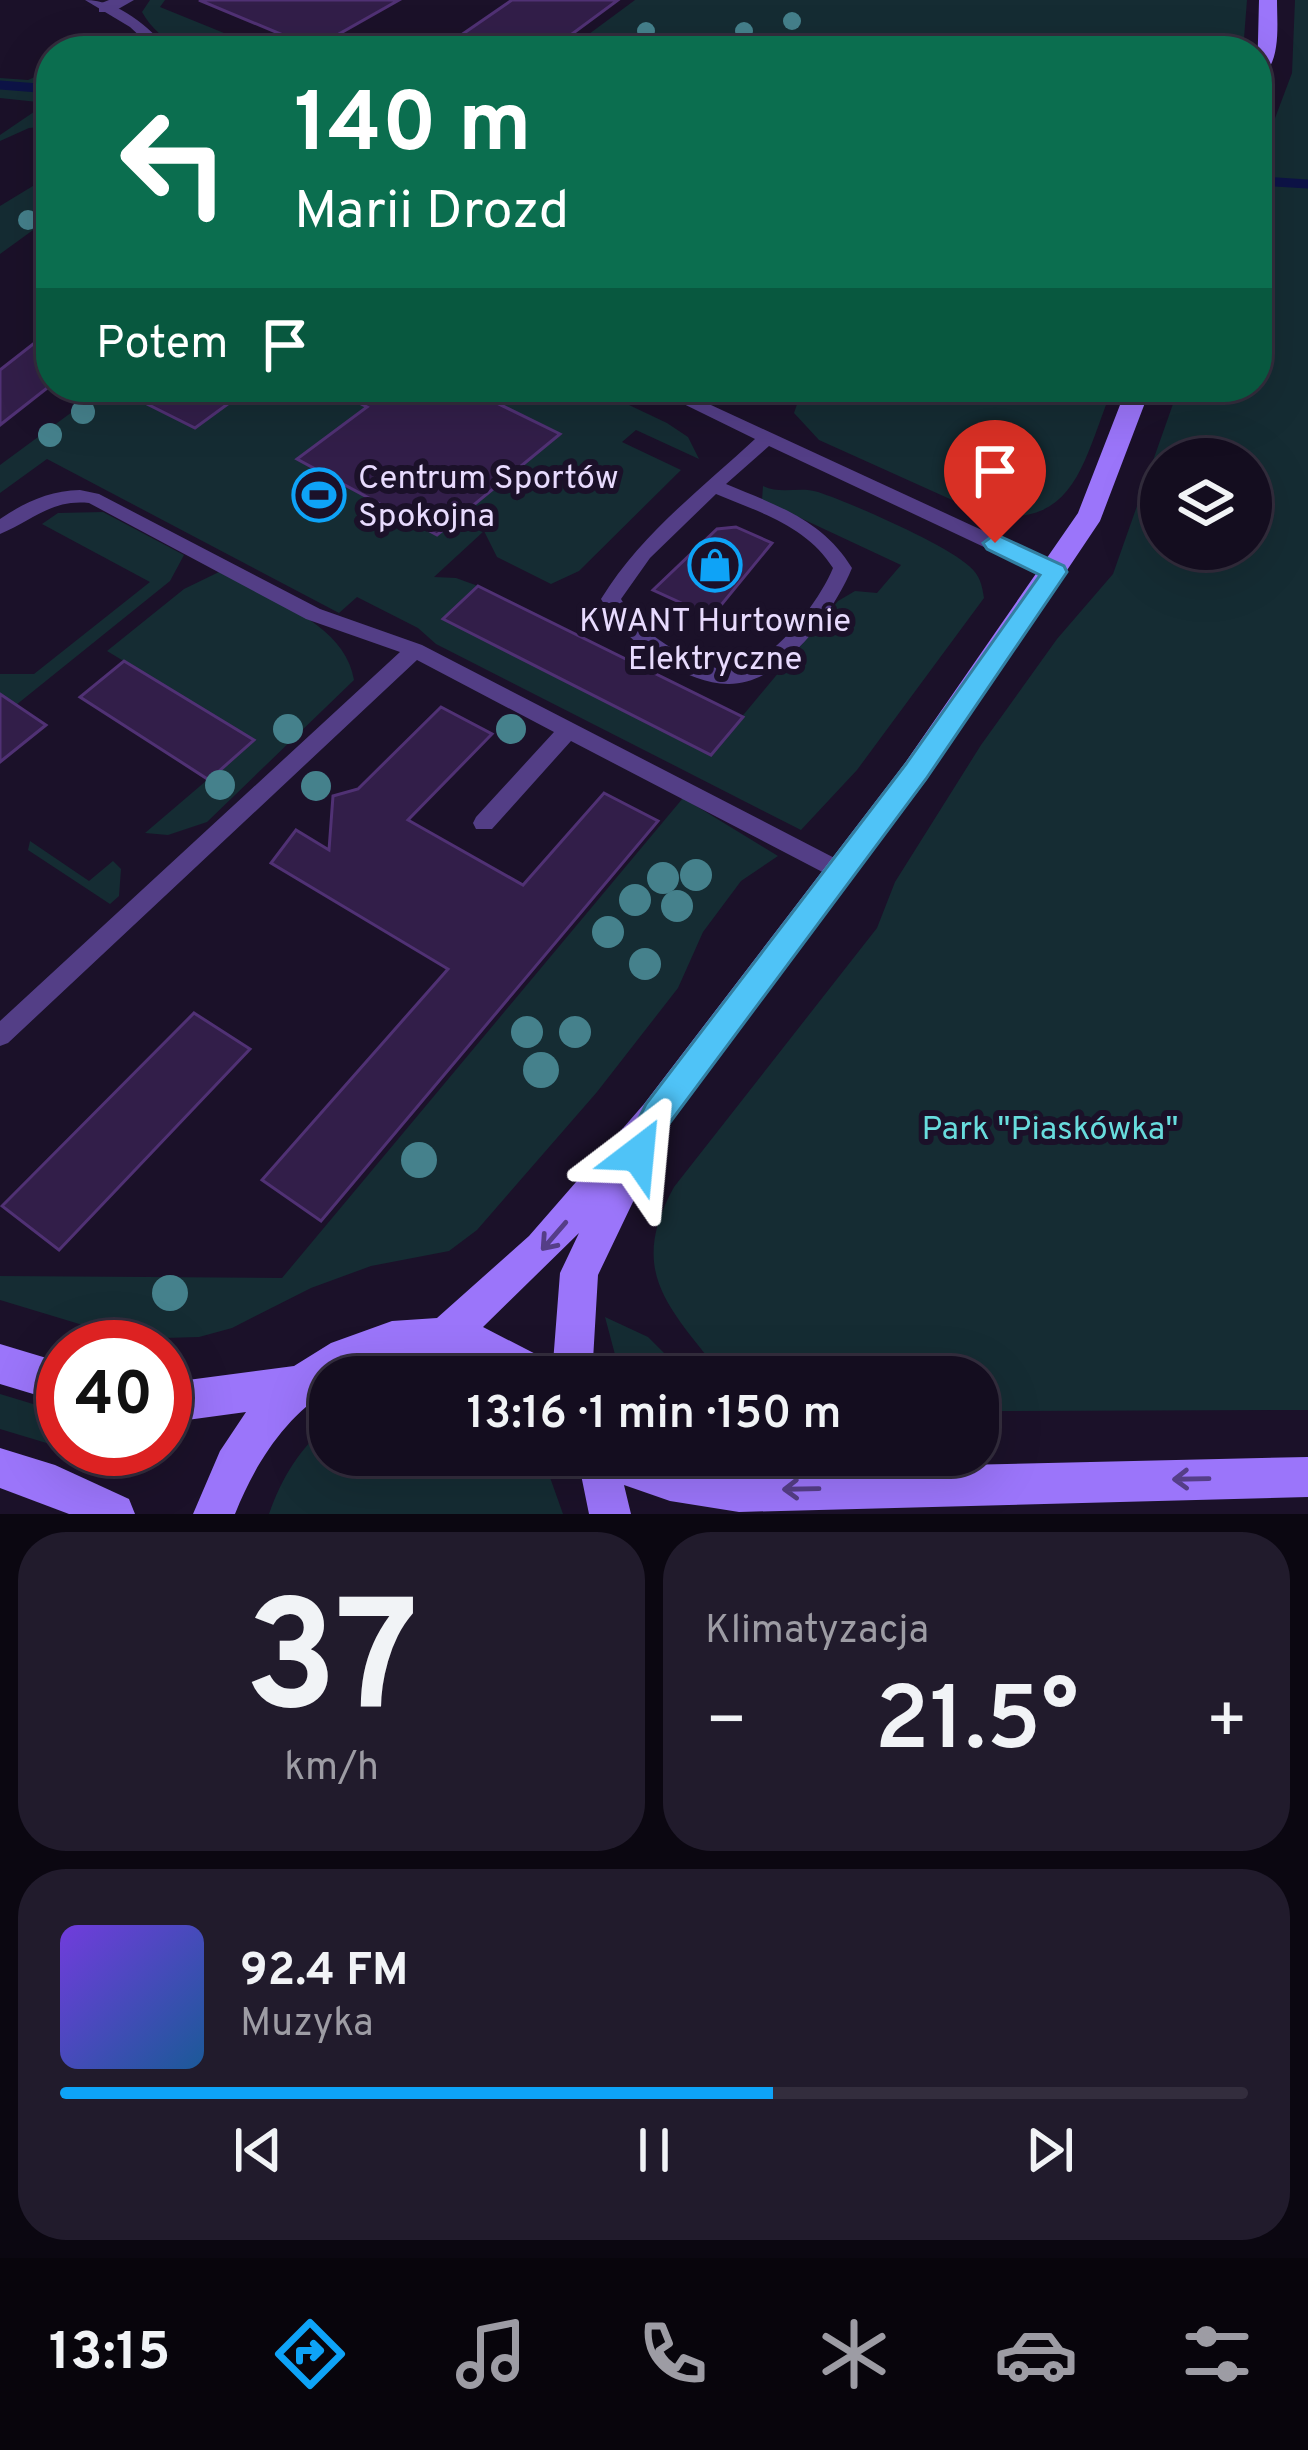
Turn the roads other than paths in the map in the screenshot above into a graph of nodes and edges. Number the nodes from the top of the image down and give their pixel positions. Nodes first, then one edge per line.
1 (1268, 0) edge
2 (107, 3) edge
3 (148, 36) edge
4 (1267, 36) edge
5 (691, 402) edge
6 (1133, 402) edge
7 (768, 437) junction
8 (716, 487) junction
9 (0, 528) edge
10 (1055, 572) junction
11 (415, 650) junction
12 (569, 729) junction
13 (484, 823) dead end
14 (840, 871) junction
15 (0, 1036) edge
16 (657, 1114) junction
17 (442, 1338) junction
18 (504, 1356) edge
19 (573, 1356) edge
20 (0, 1364) edge
21 (36, 1375) edge
22 (294, 1386) junction
23 (192, 1399) edge
24 (0, 1468) edge
25 (604, 1476) edge
26 (643, 1476) edge
27 (1308, 1477) edge
28 (114, 1514) edge
29 (214, 1514) edge
30 (610, 1514) edge

1 - 4 street
2 - 3 lane
5 - 7 lane
6 - 10 street
7 - 8 lane
7 - 10 lane
8 - 8 lane
9 - 11 lane
10 - 14 street
11 - 12 lane
11 - 15 lane
12 - 13 lane
12 - 14 lane
14 - 16 street
16 -> 17 street
16 - 19 street
17 - 18 street
17 - 22 street
20 - 21 street
22 - 23 street
22 - 29 street
24 - 28 street
25 - 30 street
27 -> 26 street

